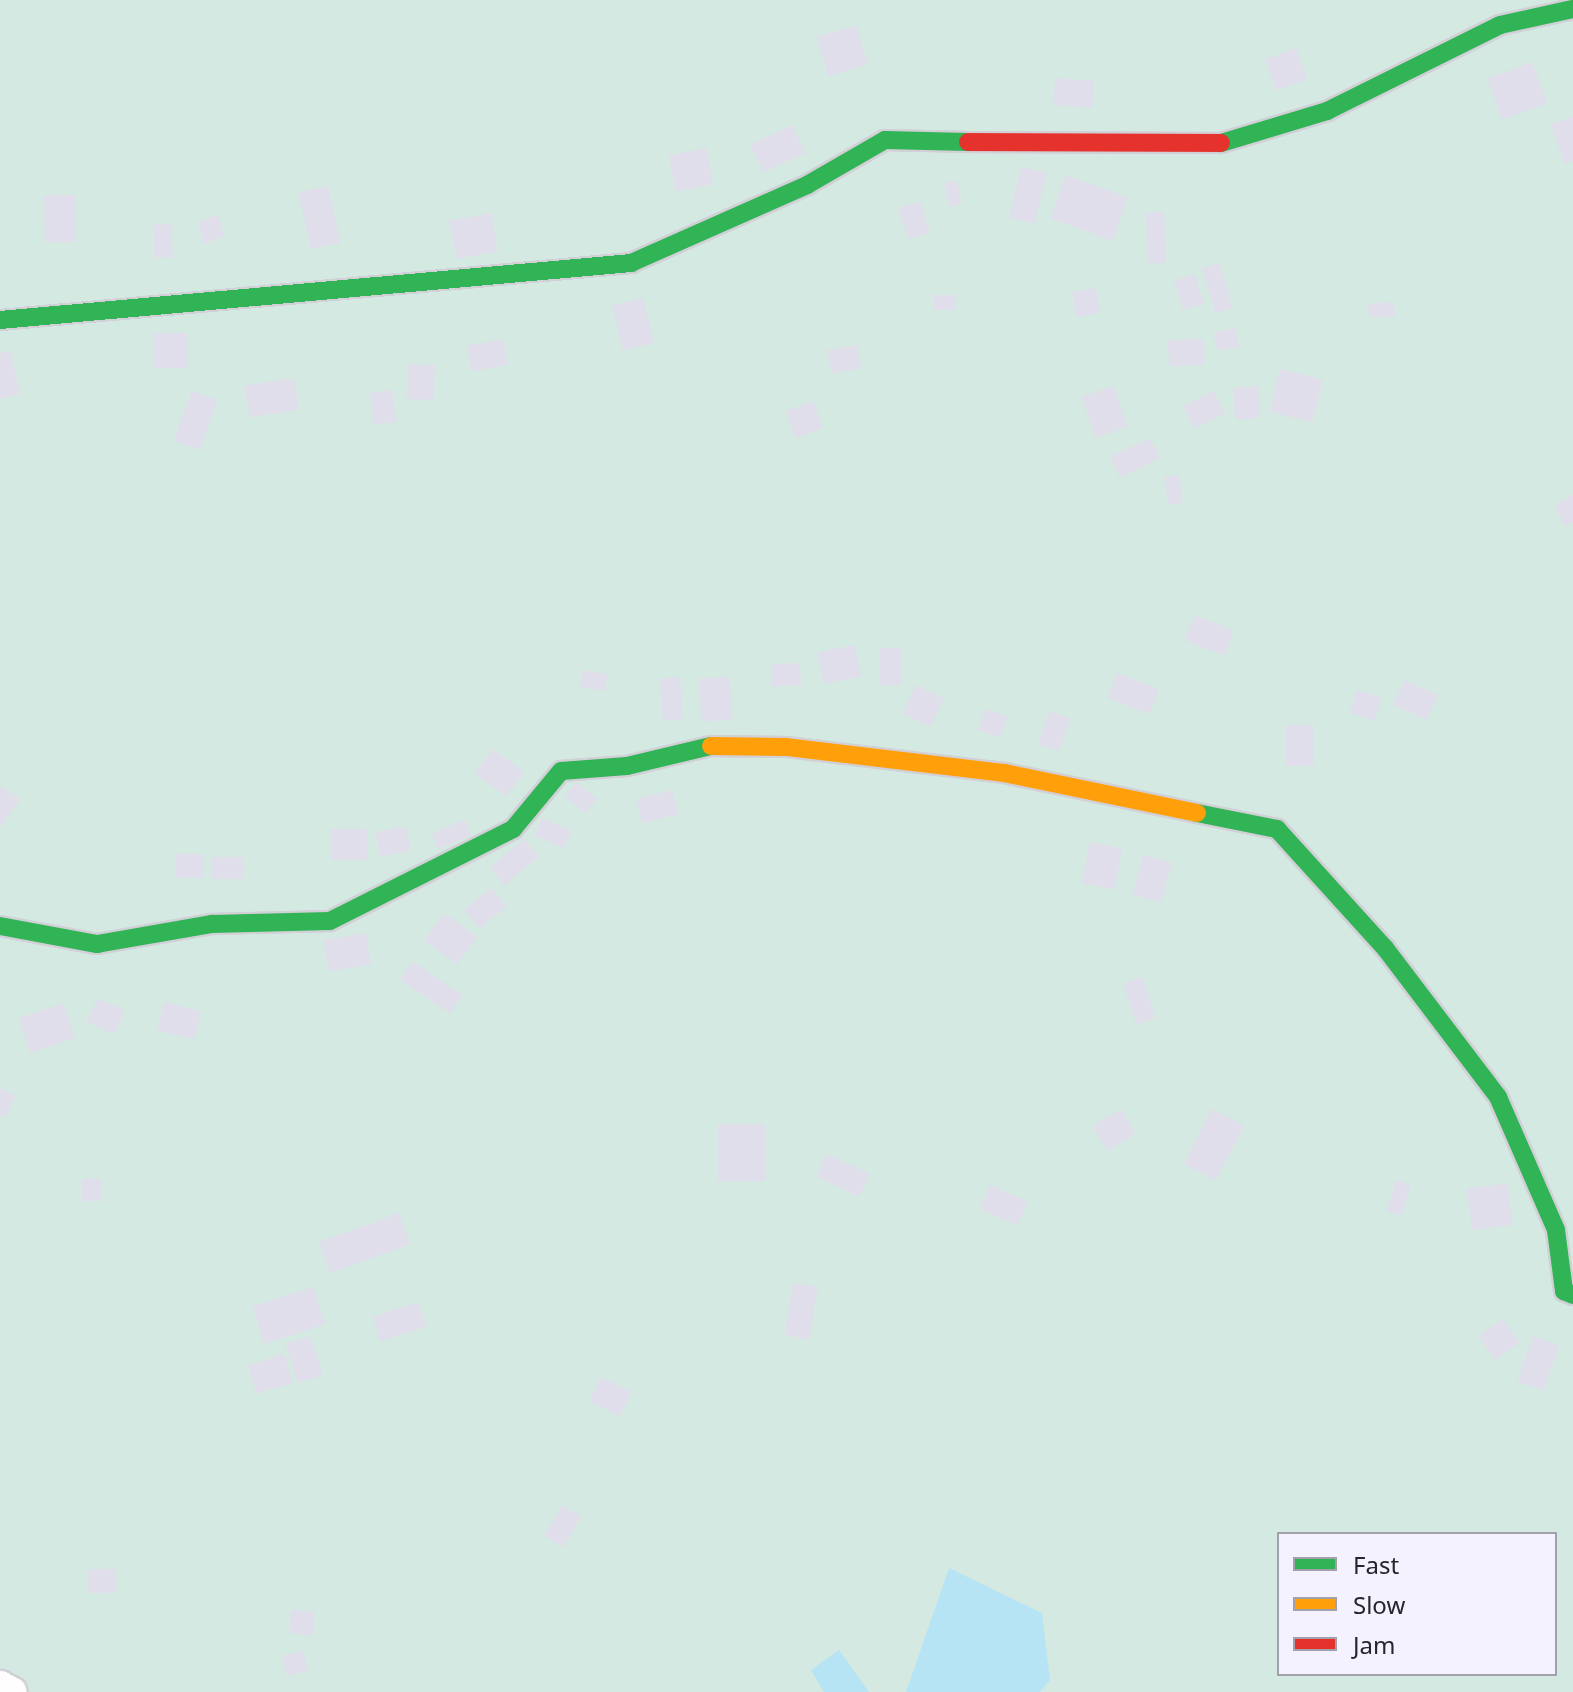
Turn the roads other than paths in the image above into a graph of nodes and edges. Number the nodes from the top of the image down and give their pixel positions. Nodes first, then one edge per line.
1 (1573, 9) edge
2 (0, 320) edge
3 (0, 926) edge
4 (1573, 1295) edge
5 (0, 1686) edge
6 (12, 1692) edge

1 - 2 street
3 - 4 street
5 - 6 street

